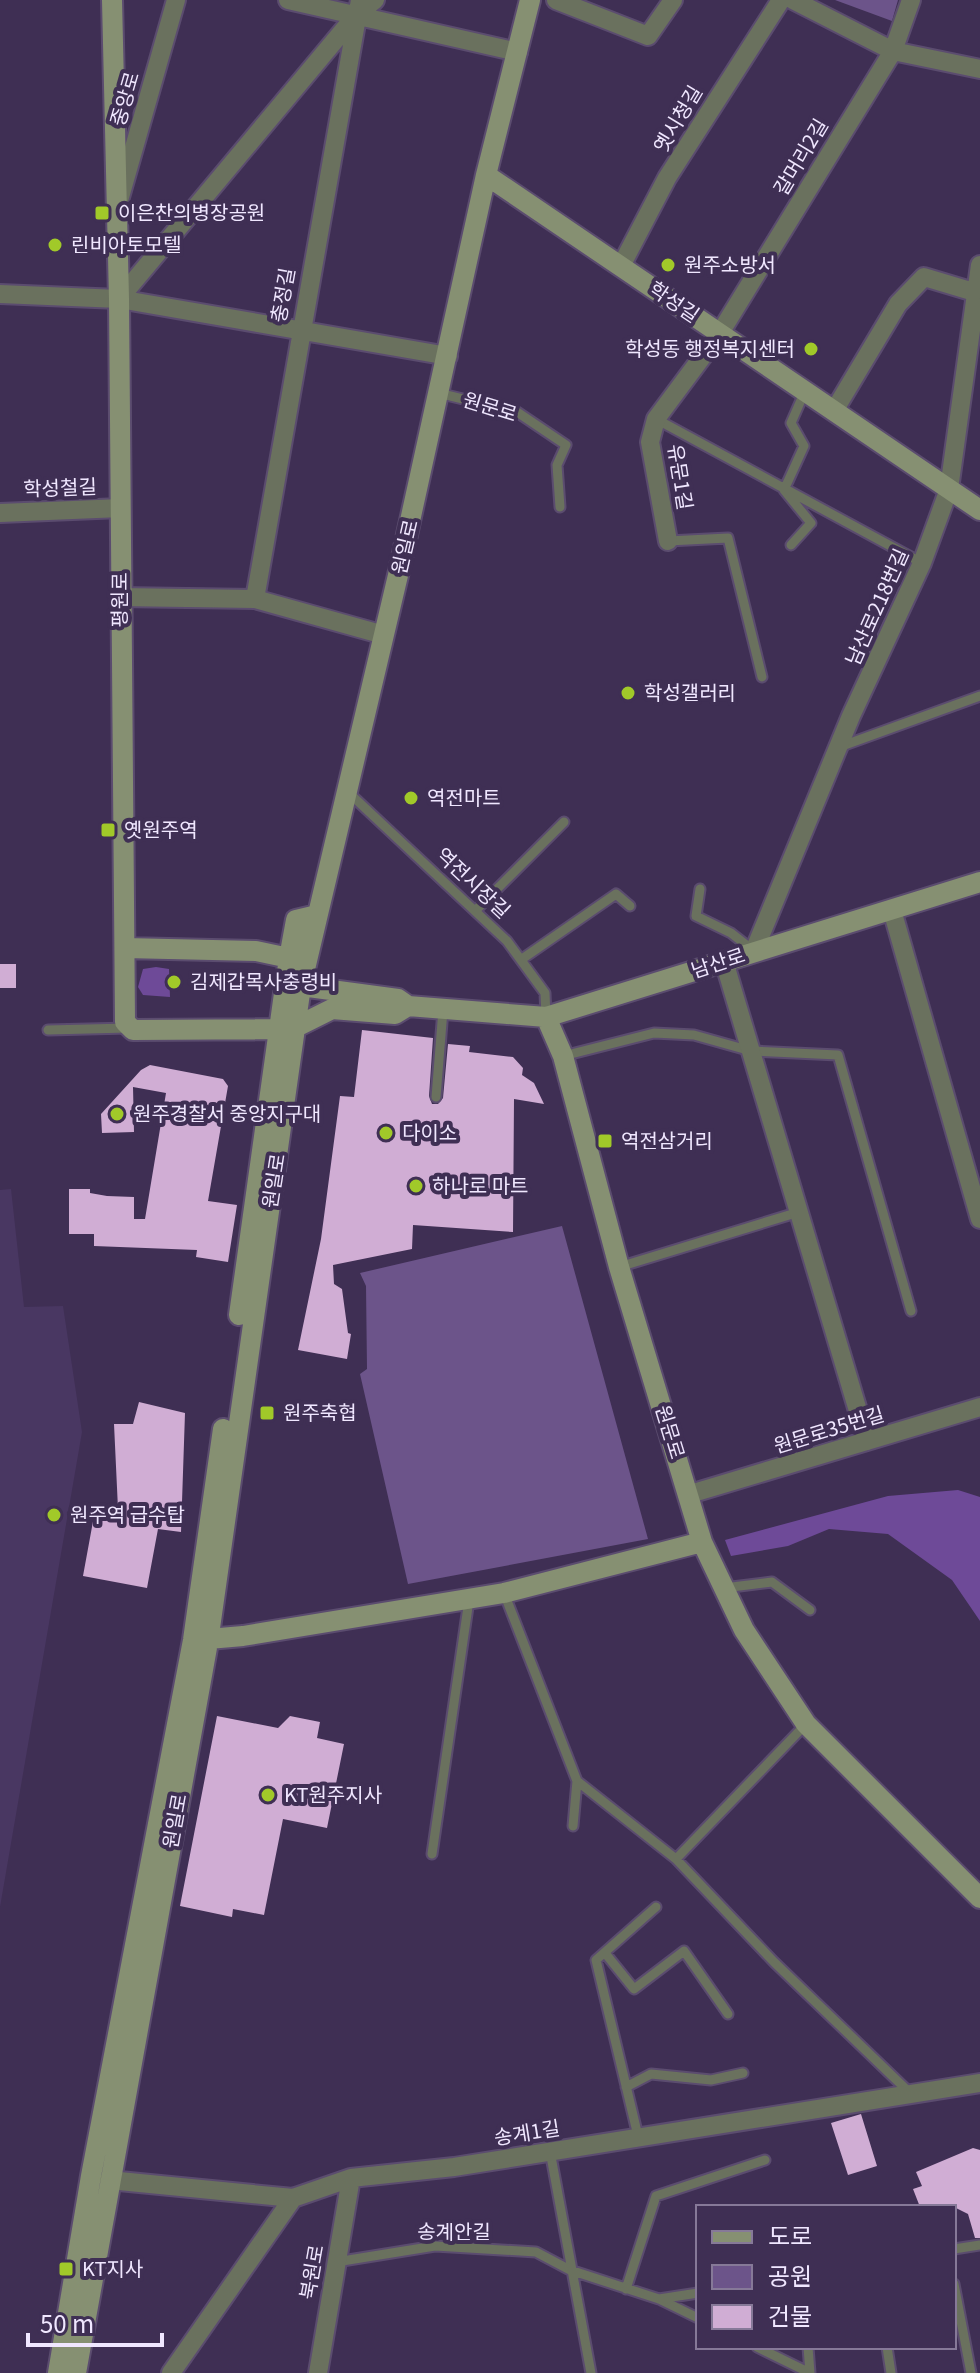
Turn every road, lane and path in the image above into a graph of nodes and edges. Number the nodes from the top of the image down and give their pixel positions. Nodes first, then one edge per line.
1 (112, 0) edge
2 (176, 0) edge
3 (288, 0) edge
4 (375, 0) edge
5 (530, 0) edge
6 (556, 0) edge
7 (673, 0) edge
8 (781, 0) edge
9 (793, 0) edge
10 (911, 0) edge
11 (358, 7) edge
12 (893, 51) junction
13 (518, 52) junction
14 (980, 69) edge
15 (486, 175) junction
16 (117, 210) junction
17 (980, 265) edge
18 (621, 266) junction
19 (974, 292) junction
20 (0, 294) edge
21 (119, 299) junction
22 (300, 328) junction
23 (720, 333) junction
24 (448, 356) junction
25 (805, 391) junction
26 (438, 393) junction
27 (834, 411) junction
28 (656, 419) junction
29 (949, 489) junction
30 (784, 490) junction
31 (560, 507) dead end
32 (121, 508) junction
33 (980, 510) edge
34 (0, 513) edge
35 (668, 541) joint
36 (791, 545) dead end
37 (922, 563) junction
38 (119, 597) junction
39 (255, 599) junction
40 (384, 635) junction
41 (762, 677) dead end
42 (980, 696) edge
43 (842, 746) junction
44 (348, 792) junction
45 (564, 822) dead end
46 (980, 882) edge
47 (700, 889) dead end
48 (630, 906) dead end
49 (477, 909) junction
50 (892, 910) junction
51 (317, 915) junction
52 (125, 948) junction
53 (754, 951) junction
54 (289, 958) junction
55 (522, 959) junction
56 (724, 961) junction
57 (301, 986) junction
58 (408, 1006) junction
59 (443, 1010) junction
60 (546, 1017) junction
61 (128, 1028) junction
62 (289, 1028) junction
63 (48, 1030) dead end
64 (751, 1051) junction
65 (563, 1056) junction
66 (436, 1097) dead end
67 (799, 1212) junction
68 (980, 1219) edge
69 (619, 1267) junction
70 (911, 1311) dead end
71 (980, 1407) edge
72 (867, 1441) junction
73 (690, 1494) junction
74 (702, 1542) junction
75 (724, 1588) junction
76 (504, 1593) junction
77 (470, 1597) junction
78 (810, 1610) dead end
79 (200, 1641) junction
80 (806, 1724) junction
81 (577, 1781) junction
82 (573, 1826) dead end
83 (432, 1854) dead end
84 (676, 1859) junction
85 (980, 1898) edge
86 (656, 1907) dead end
87 (605, 1953) junction
88 (728, 2014) dead end
89 (743, 2073) dead end
90 (980, 2083) edge
91 (626, 2087) junction
92 (913, 2095) junction
93 (638, 2136) junction
94 (550, 2151) junction
95 (765, 2160) dead end
96 (351, 2178) junction
97 (109, 2180) junction
98 (293, 2198) junction
99 (980, 2245) edge
100 (956, 2249) edge
101 (336, 2262) junction
102 (570, 2270) junction
103 (626, 2289) junction
104 (696, 2293) edge
105 (956, 2294) edge
106 (659, 2299) junction
107 (696, 2317) edge
108 (761, 2349) edge
109 (808, 2349) edge
110 (887, 2349) edge
111 (58, 2373) edge
112 (76, 2373) edge
113 (171, 2373) edge
114 (318, 2373) edge
115 (591, 2373) edge
116 (810, 2373) edge
117 (891, 2373) edge
118 (971, 2373) edge

1 - 16 street, 평원로
2 - 16 street, 중앙로
3 - 11 street
4 - 11 street
5 - 13 street, 원일로
6 - 7 street
8 - 18 street, 옛시청길
9 - 12 street
10 - 12 street, 갈머리2길
11 - 13 street
11 - 21 street
11 - 22 street, 충정길
12 - 14 street
12 - 23 street, 갈머리2길
13 - 15 street, 원일로
15 - 18 street, 학성길
15 - 24 street, 원일로
16 - 21 street, 평원로
17 - 19 street, 남산로218번길
18 - 23 street, 학성길
19 - 27 street
19 - 29 street, 남산로218번길
20 - 21 street
21 - 22 street
21 - 32 street, 평원로
22 - 24 street
22 - 39 street, 충정길
23 - 25 street, 학성길
23 - 28 street, 유문1길
24 - 26 street, 원일로
25 - 27 street, 학성길
25 - 30 lane
26 - 31 lane, 원문로
26 - 40 street, 원일로
27 - 29 street, 학성길
28 - 30 lane
28 - 35 street, 유문1길
29 - 33 street, 학성길
29 - 37 street, 남산로218번길
30 - 36 lane
30 - 37 lane
32 - 34 street, 학성철길
32 - 38 street, 평원로
35 - 41 lane, 유문1길
37 - 43 street, 남산로218번길
38 - 39 street
38 - 52 street, 평원로
39 - 40 street
40 - 44 street, 원일로
42 - 43 lane
43 - 53 street, 남산로218번길
44 - 49 lane, 역전시장길
44 - 51 street, 원일로
45 - 49 lane
46 - 50 street, 남산로
47 - 53 lane
48 - 55 lane
49 - 55 lane, 역전시장길
50 - 53 street, 남산로
50 - 68 street
51 - 54 street
51 - 57 street, 원일로
52 - 54 street
52 - 61 street, 평원로
53 - 56 street, 남산로
54 - 57 street
54 - 62 street
55 - 60 lane, 역전시장길
56 - 60 street, 남산로
56 - 64 street
57 - 58 street
57 - 62 street, 원일로
58 - 59 street
58 - 62 street
59 - 60 street
59 - 66 lane
60 - 65 street, 원문로
61 - 62 street
61 - 63 lane
62 - 79 street, 원일로
62 - 79 street, 원일로
64 - 65 lane
64 - 67 street
64 - 70 lane
65 - 69 street, 원문로
67 - 69 lane
67 - 72 street
69 - 73 street, 원문로
71 - 72 street, 원문로35번길
72 - 73 street, 원문로35번길
73 - 74 street, 원문로
74 - 75 street, 원문로
74 - 76 street
75 - 78 lane
75 - 80 street, 원문로
76 - 77 street
76 - 81 lane
77 - 79 street
77 - 83 lane
79 - 97 street, 원일로
79 - 111 street, 원일로
80 - 84 lane
80 - 85 street, 원문로
81 - 82 lane
81 - 84 lane
84 - 92 lane
86 - 87 lane
87 - 88 lane
87 - 91 lane
89 - 91 lane
90 - 92 street, 송계1길
91 - 93 lane
92 - 93 street, 송계1길
93 - 94 street, 송계1길
94 - 96 street, 송계1길
94 - 102 lane
95 - 103 lane
96 - 98 street, 송계1길
96 - 101 street, 북원로
97 - 98 street
97 - 112 street, 원일로
98 - 113 street
99 - 100 lane
101 - 102 lane, 송계안길
101 - 114 street, 북원로
102 - 103 lane, 송계안길
102 - 115 lane
103 - 106 lane, 송계안길
104 - 106 lane, 송계안길
105 - 118 lane
106 - 107 lane, 송계안길
108 - 116 lane
109 - 116 lane
110 - 117 lane

